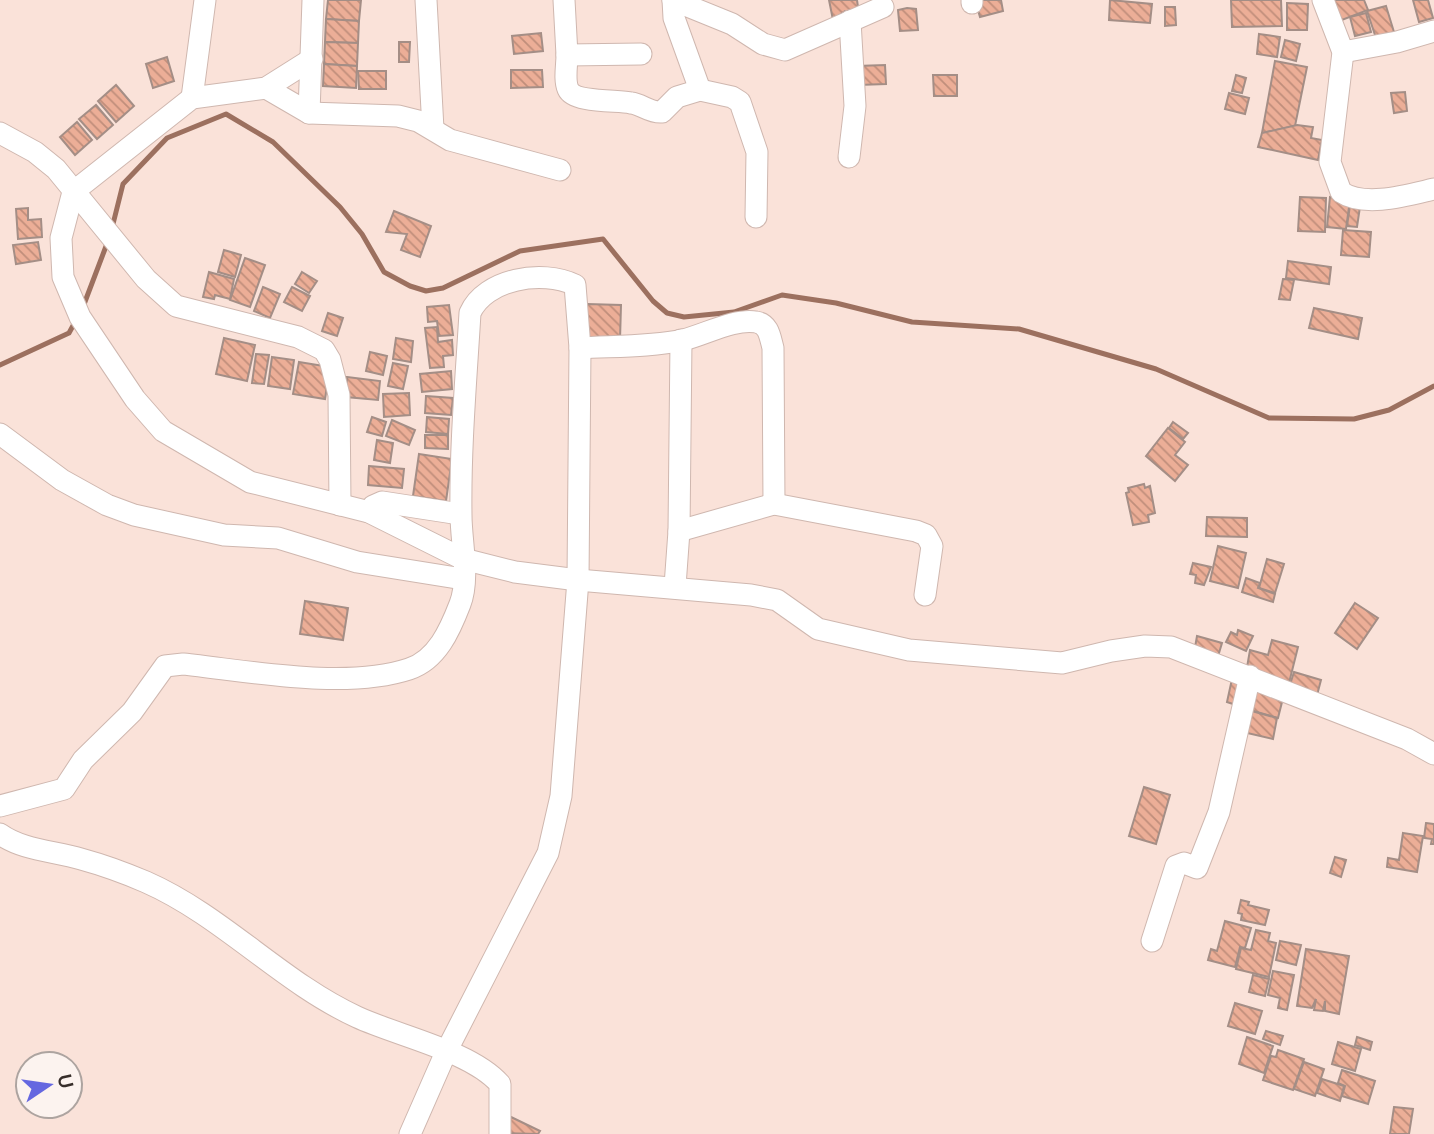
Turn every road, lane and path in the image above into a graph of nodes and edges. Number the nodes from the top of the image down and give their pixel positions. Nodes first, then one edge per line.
1 (205, 0) edge
2 (313, 0) edge
3 (426, 0) edge
4 (564, 0) edge
5 (673, 0) edge
6 (1324, 0) edge
7 (883, 7) dead end
8 (850, 21) junction
9 (1434, 31) edge
10 (1343, 52) junction
11 (641, 54) dead end
12 (567, 55) junction
13 (312, 59) junction
14 (266, 88) junction
15 (700, 90) junction
16 (192, 98) junction
17 (309, 113) junction
18 (433, 129) junction
19 (0, 133) edge
20 (849, 157) dead end
21 (560, 170) dead end
22 (1434, 189) edge
23 (73, 192) junction
24 (756, 217) dead end
25 (681, 340) junction
26 (580, 348) junction
27 (0, 434) edge
28 (774, 504) junction
29 (340, 505) junction
30 (369, 512) junction
31 (460, 514) junction
32 (679, 531) junction
33 (463, 569) junction
34 (578, 580) junction
35 (675, 586) junction
36 (925, 595) dead end
37 (1250, 676) junction
38 (1434, 754) edge
39 (2, 801) edge
40 (0, 834) edge
41 (1152, 942) dead end
42 (446, 1052) junction
43 (410, 1134) edge
44 (500, 1134) edge

1 - 16 street
2 - 13 street
3 - 18 street
4 - 12 street
5 - 8 street
5 - 15 street
6 - 10 street
7 - 8 street
8 - 20 street
9 - 10 street
10 - 22 street
11 - 12 street
12 - 15 street
13 - 14 street
13 - 17 street
14 - 16 street
14 - 17 street
15 - 24 street
16 - 23 street
17 - 18 street
18 - 21 street
19 - 23 street
23 - 29 street
23 - 29 street
25 - 26 street
25 - 28 street
25 - 32 street
26 - 31 street
26 - 34 street
27 - 33 street
28 - 32 street
28 - 36 street
29 - 30 street
30 - 31 street
30 - 33 street
31 - 33 street
32 - 35 street
33 - 34 street
33 - 39 street
34 - 35 street
34 - 42 street
35 - 37 street
37 - 38 street
37 - 41 street
40 - 42 street
42 - 43 street
42 - 44 street

